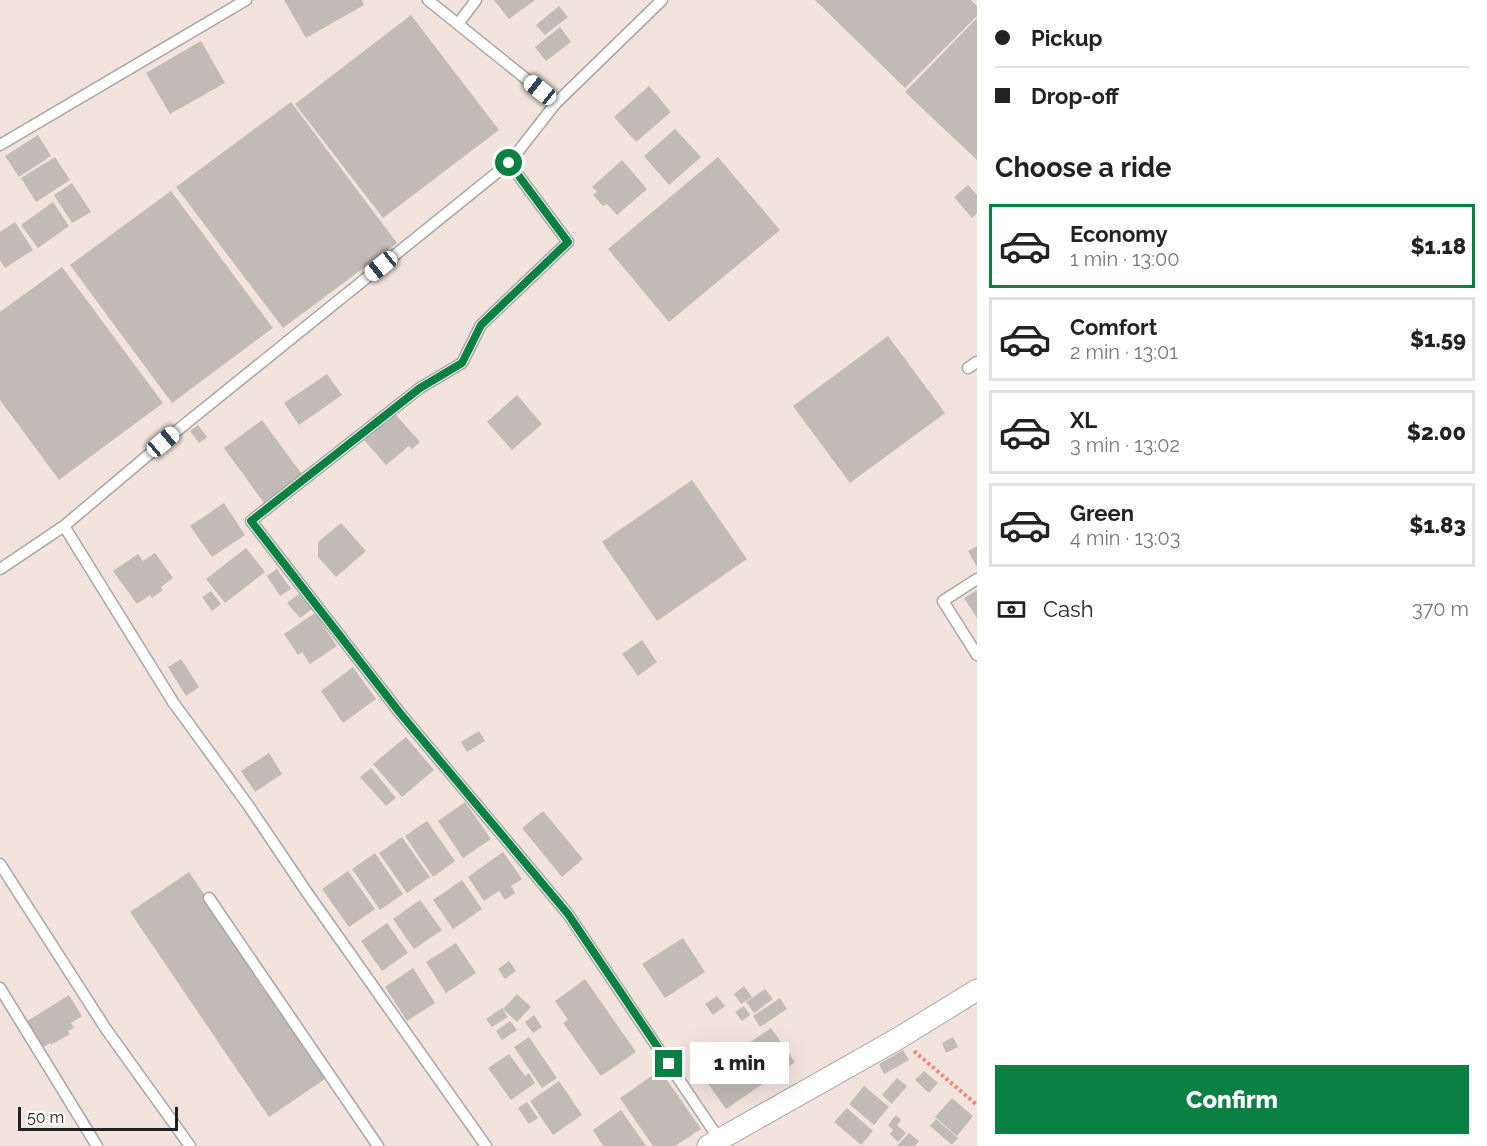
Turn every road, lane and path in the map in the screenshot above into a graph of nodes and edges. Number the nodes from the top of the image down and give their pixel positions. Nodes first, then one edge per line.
1 (246, 0) edge
2 (428, 0) edge
3 (476, 0) edge
4 (662, 0) edge
5 (458, 24) junction
6 (556, 103) junction
7 (0, 145) edge
8 (509, 163) junction
9 (64, 526) junction
10 (0, 569) edge
11 (977, 579) edge
12 (977, 655) edge
13 (0, 864) edge
14 (209, 898) dead end
15 (0, 988) edge
16 (977, 990) edge
17 (899, 1038) junction
18 (977, 1105) edge
19 (713, 1143) edge
20 (97, 1146) edge
21 (190, 1146) edge
22 (378, 1146) edge
23 (486, 1146) edge

1 - 7 lane
2 - 5 lane
3 - 5 lane
4 - 6 lane
5 - 6 lane
6 - 8 lane
8 - 9 lane
8 - 19 lane
9 - 10 lane
9 - 23 lane
11 - 12 lane
13 - 21 lane
14 - 22 lane
15 - 20 lane
16 - 17 street
17 - 18 path
17 - 19 street

